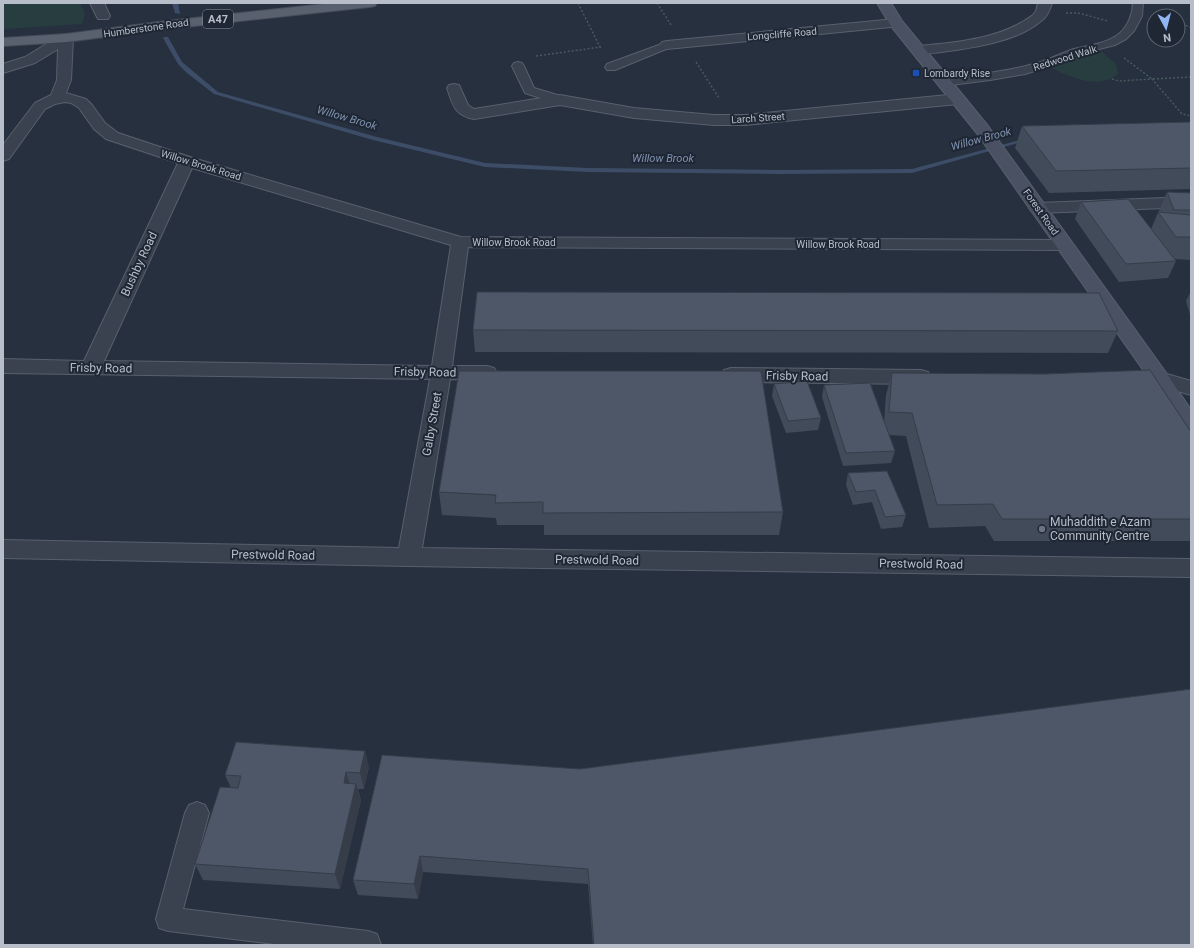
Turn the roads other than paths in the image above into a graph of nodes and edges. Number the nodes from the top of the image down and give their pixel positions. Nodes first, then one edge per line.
1 (97, 3) edge
2 (370, 3) edge
3 (884, 3) edge
4 (1138, 3) edge
5 (297, 7) edge
6 (1045, 7) edge
7 (103, 16) dead end
8 (896, 23) junction
9 (66, 38) junction
10 (3, 42) edge
11 (667, 45) joint
12 (919, 50) junction
13 (518, 66) road end
14 (611, 67) dead end
15 (3, 68) edge
16 (943, 82) junction
17 (454, 88) dead end
18 (57, 98) junction
19 (958, 99) junction
20 (560, 100) junction
21 (3, 156) edge
22 (187, 161) junction
23 (1191, 202) edge
24 (1038, 208) junction
25 (460, 242) junction
26 (1064, 245) junction
27 (3, 366) edge
28 (91, 368) junction
29 (441, 372) junction
30 (505, 373) edge
31 (713, 375) edge
32 (936, 377) edge
33 (1128, 379) edge
34 (1160, 379) junction
35 (1191, 388) edge
36 (1191, 426) edge
37 (3, 550) edge
38 (409, 557) junction
39 (1191, 568) edge
40 (197, 813) dead end
41 (368, 945) edge

1 - 7 street
2 - 5 main road, Humberstone Road / A47
3 - 8 street, Forest Road
4 - 16 lane, Redwood Walk
5 - 9 main road, Humberstone Road / A47
6 - 12 street
8 - 11 street, Longcliffe Road
8 - 12 street, Forest Road
9 - 10 main road, A47
9 - 15 street
9 - 18 street
11 - 14 lane
12 - 16 street, Forest Road
13 - 20 lane
16 - 19 street, Forest Road
17 - 20 street, Larch Street
18 - 21 street
18 - 22 street, Willow Brook Road
19 - 20 street, Larch Street
19 - 24 street, Forest Road
22 - 25 street, Willow Brook Road
22 - 28 street, Bushby Road
23 - 24 street
24 - 26 street, Forest Road
25 - 26 street, Willow Brook Road
25 - 29 street, Galby Street
26 - 34 street, Forest Road
27 - 28 street, Frisby Road
28 - 29 street, Frisby Road
29 - 30 street, Frisby Road
29 - 38 street, Galby Street
31 - 32 street, Frisby Road
33 - 34 street
34 - 35 street
34 - 36 street, Forest Road
37 - 38 street, Prestwold Road
38 - 39 street, Prestwold Road
40 - 41 lane

